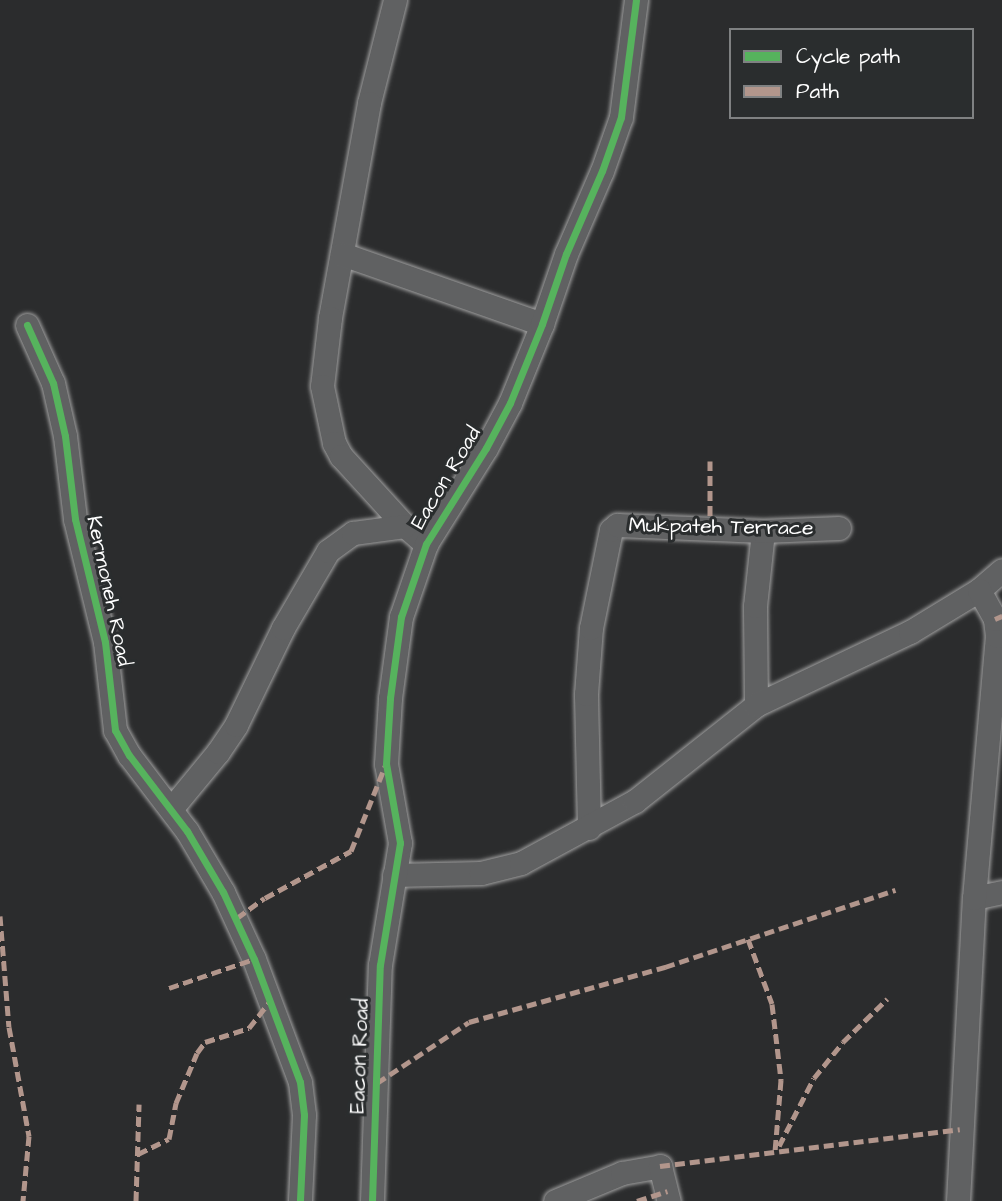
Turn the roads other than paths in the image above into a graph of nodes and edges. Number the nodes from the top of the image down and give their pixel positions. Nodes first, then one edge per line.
1 (395, 0) edge
2 (636, 0) edge
3 (342, 254) junction
4 (542, 324) junction
5 (27, 325) dead end
6 (405, 526) junction
7 (839, 528) dead end
8 (763, 531) junction
9 (426, 544) junction
10 (1002, 570) edge
11 (979, 590) junction
12 (756, 705) junction
13 (995, 734) edge
14 (172, 808) junction
15 (589, 828) junction
16 (394, 875) junction
17 (1002, 892) edge
18 (974, 898) junction
19 (300, 1201) edge
20 (372, 1201) edge
21 (555, 1201) edge
22 (669, 1201) edge
23 (958, 1201) edge

1 - 3 street
2 - 4 street, Eacon Road
3 - 4 street
3 - 6 street
4 - 9 street, Eacon Road
5 - 14 street, Kermoneh Road
6 - 9 street
6 - 14 street
7 - 8 street, Mukpateh Terrace
8 - 12 street
8 - 15 street, Mukpateh Terrace
9 - 16 street, Eacon Road
10 - 11 street
11 - 12 street
11 - 13 street
12 - 15 street
13 - 18 street
14 - 19 street, Kermoneh Road
15 - 16 street
16 - 20 street, Eacon Road
17 - 18 street
18 - 23 street
21 - 22 street

